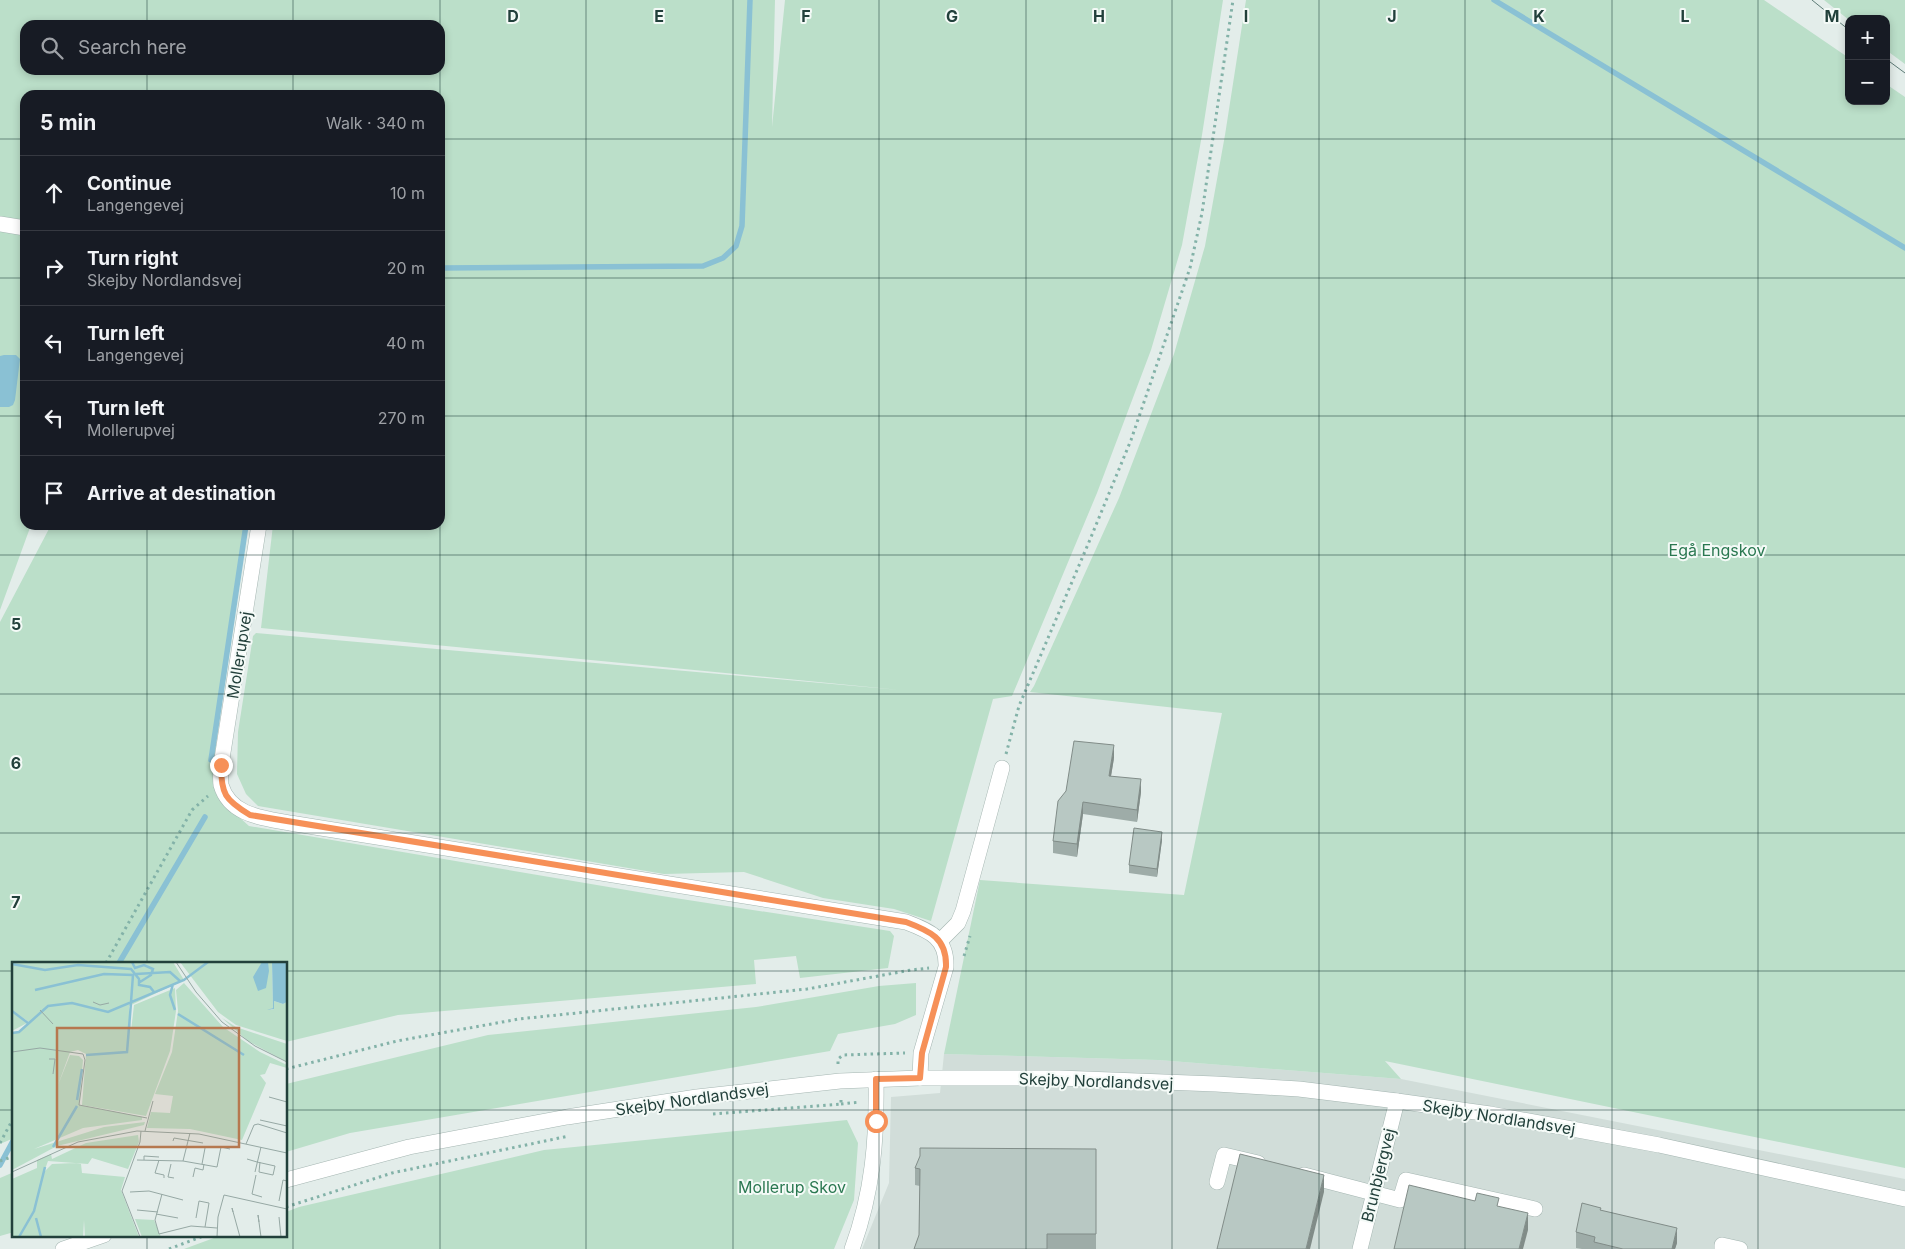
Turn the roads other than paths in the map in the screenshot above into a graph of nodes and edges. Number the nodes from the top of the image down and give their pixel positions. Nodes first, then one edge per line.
1 (0, 224) edge
2 (20, 227) edge
3 (258, 530) edge
4 (1002, 768) road end
5 (940, 941) junction
6 (920, 1078) junction
7 (876, 1079) junction
8 (1397, 1100) junction
9 (1271, 1167) edge
10 (1289, 1172) edge
11 (288, 1179) edge
12 (1217, 1182) dead end
13 (1374, 1193) junction
14 (1905, 1199) edge
15 (1535, 1209) dead end
16 (101, 1236) edge
17 (63, 1249) edge
18 (852, 1249) edge
19 (1360, 1249) edge
20 (1722, 1249) edge
21 (1740, 1249) edge

1 - 2 street
3 - 5 street, Mollerupvej
4 - 5 street
5 - 6 street
6 - 7 street, Skejby Nordlandsvej
6 - 8 street, Skejby Nordlandsvej
7 - 11 street, Skejby Nordlandsvej
7 - 18 street
8 - 13 street, Brunbjergvej
8 - 14 street, Skejby Nordlandsvej
9 - 12 street
10 - 13 street
13 - 15 street
13 - 19 street, Brunbjergvej
16 - 17 street
20 - 21 street

